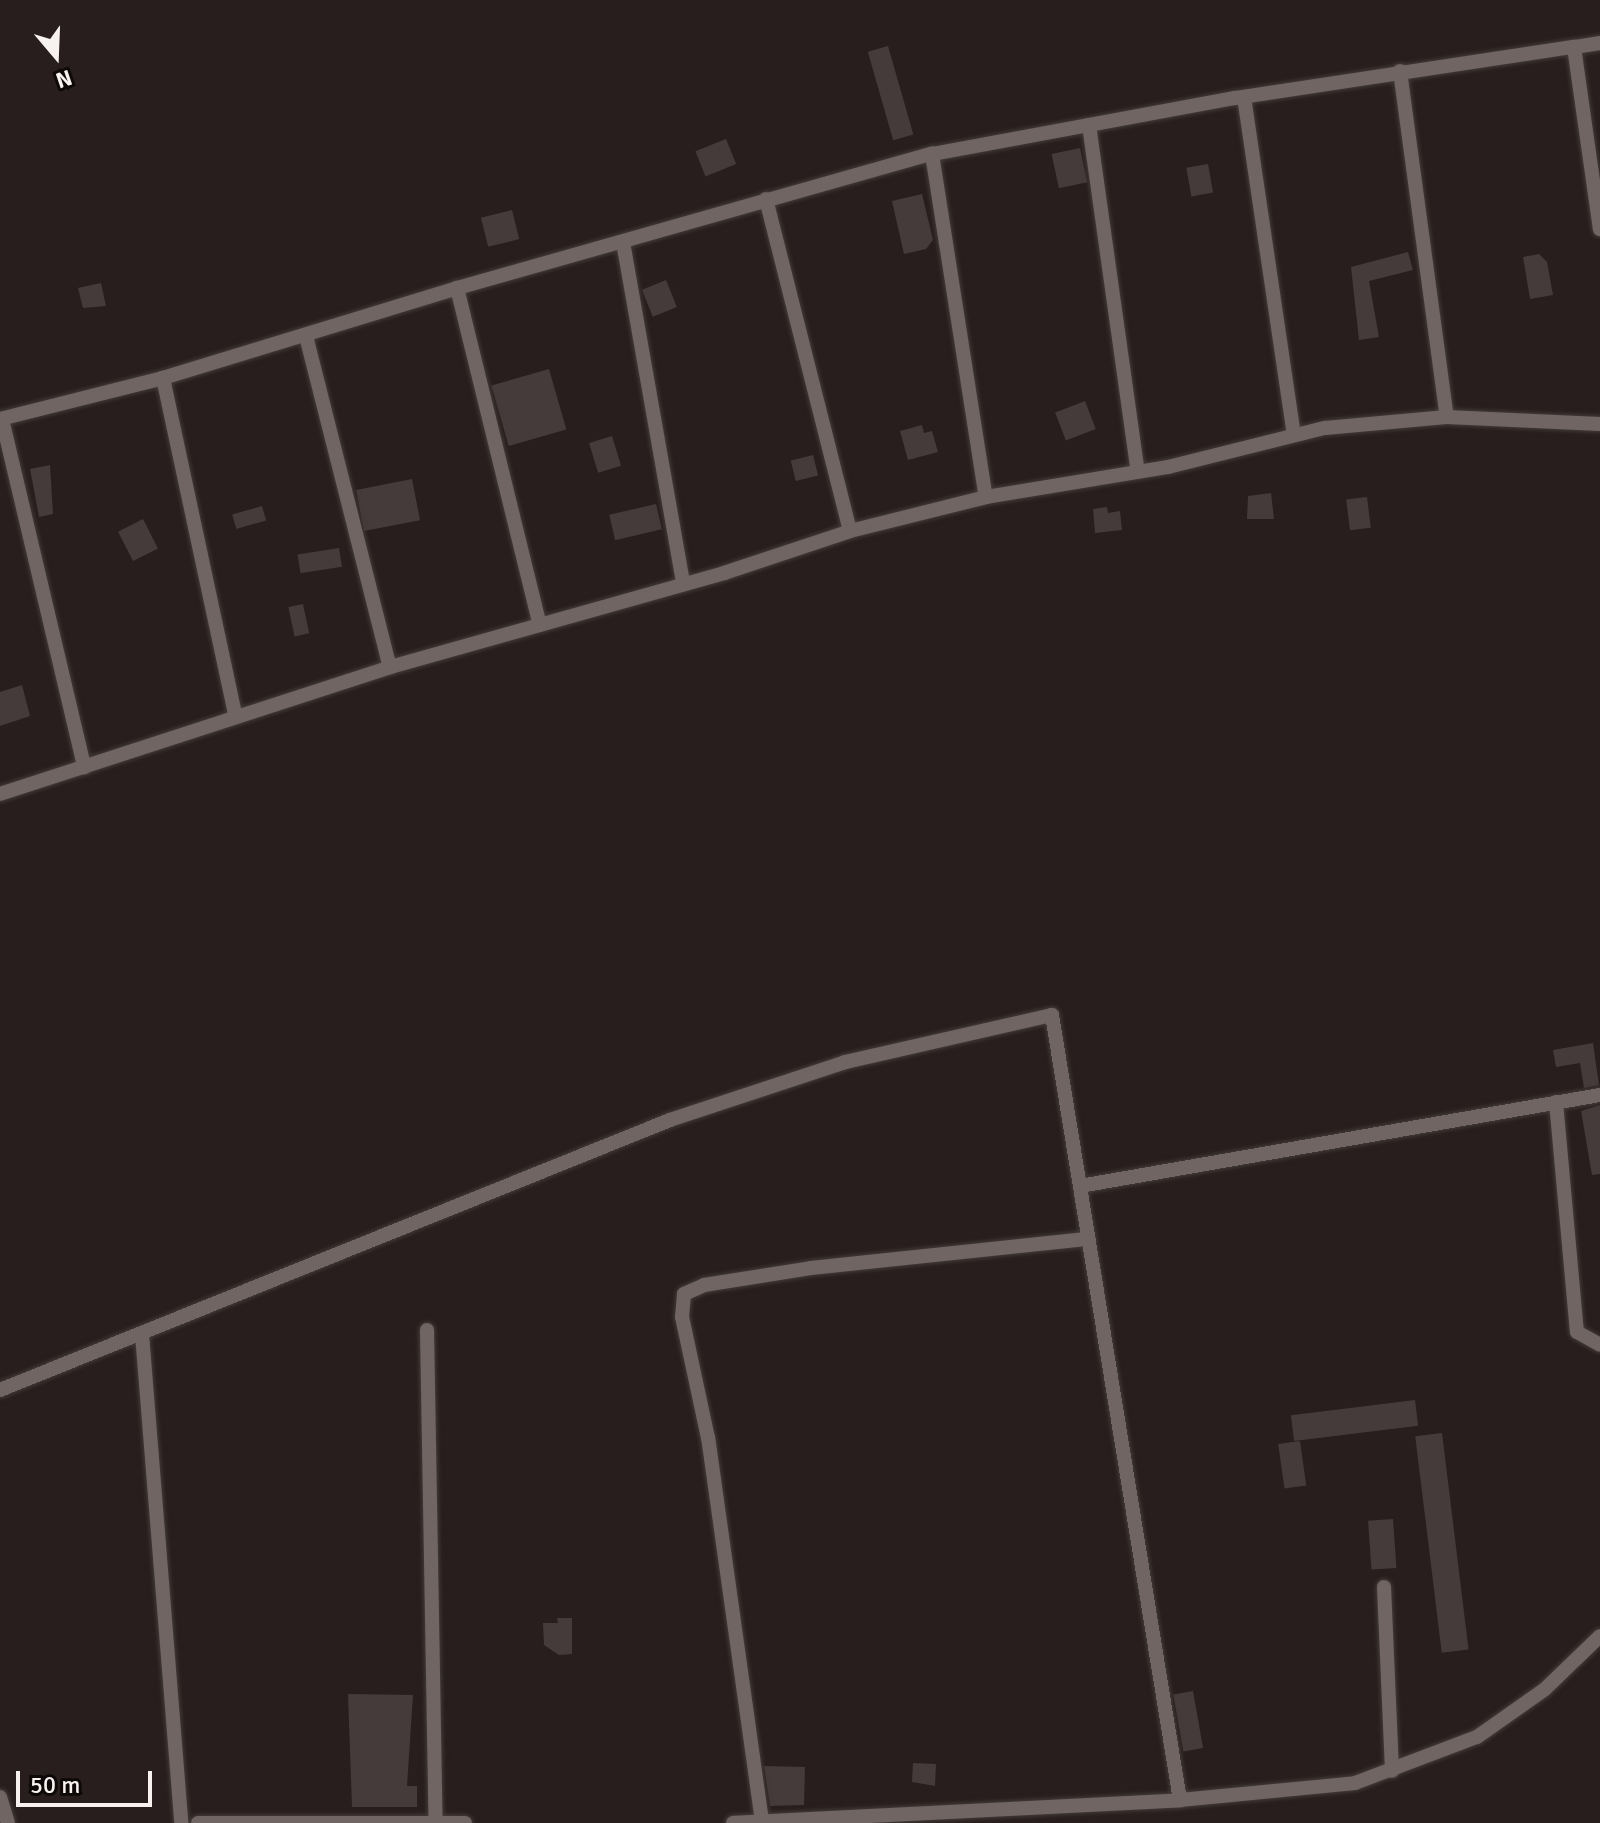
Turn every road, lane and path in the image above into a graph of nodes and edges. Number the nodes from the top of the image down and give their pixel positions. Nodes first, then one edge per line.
1 (1600, 43) edge
2 (1574, 47) junction
3 (1400, 71) junction
4 (1244, 97) junction
5 (1089, 125) junction
6 (932, 154) junction
7 (766, 199) junction
8 (1598, 206) edge
9 (1600, 229) edge
10 (623, 242) junction
11 (457, 288) junction
12 (306, 336) junction
13 (163, 378) junction
14 (1447, 417) junction
15 (1, 419) edge
16 (1600, 424) edge
17 (1294, 434) junction
18 (1138, 472) junction
19 (986, 497) junction
20 (850, 531) junction
21 (683, 584) junction
22 (540, 625) junction
23 (390, 667) junction
24 (235, 714) junction
25 (84, 767) junction
26 (0, 794) edge
27 (1600, 1095) edge
28 (1556, 1102) junction
29 (1080, 1186) junction
30 (1088, 1239) junction
31 (427, 1330) dead end
32 (142, 1334) junction
33 (1600, 1345) edge
34 (0, 1390) edge
35 (1384, 1587) dead end
36 (1600, 1636) edge
37 (1392, 1771) junction
38 (0, 1797) edge
39 (1180, 1800) junction
40 (762, 1821) edge
41 (235, 1822) edge
42 (436, 1822) edge
43 (8, 1823) edge
44 (181, 1823) edge
45 (198, 1823) edge
46 (465, 1823) edge
47 (733, 1823) edge

1 - 2 street
2 - 3 street
2 - 8 street
3 - 4 street
3 - 14 street
4 - 5 street
4 - 17 street
5 - 6 street
5 - 18 street
6 - 7 street
6 - 19 street
7 - 10 street
7 - 20 street
8 - 9 street
10 - 11 street
10 - 21 street
11 - 12 street
11 - 22 street
12 - 13 street
12 - 23 street
13 - 15 street
13 - 24 street
14 - 16 street
14 - 17 street
15 - 25 street
17 - 18 street
18 - 19 street
19 - 20 street
20 - 21 street
21 - 22 street
22 - 23 street
23 - 24 street
24 - 25 street
25 - 26 street
27 - 28 street
28 - 29 street
28 - 33 street
29 - 30 street
29 - 32 street
30 - 39 street
30 - 40 street
31 - 42 street
32 - 34 street
32 - 44 street
35 - 37 street
36 - 37 street
37 - 39 street
38 - 43 street
39 - 40 street
40 - 47 street
41 - 42 street
41 - 45 street
42 - 46 street

